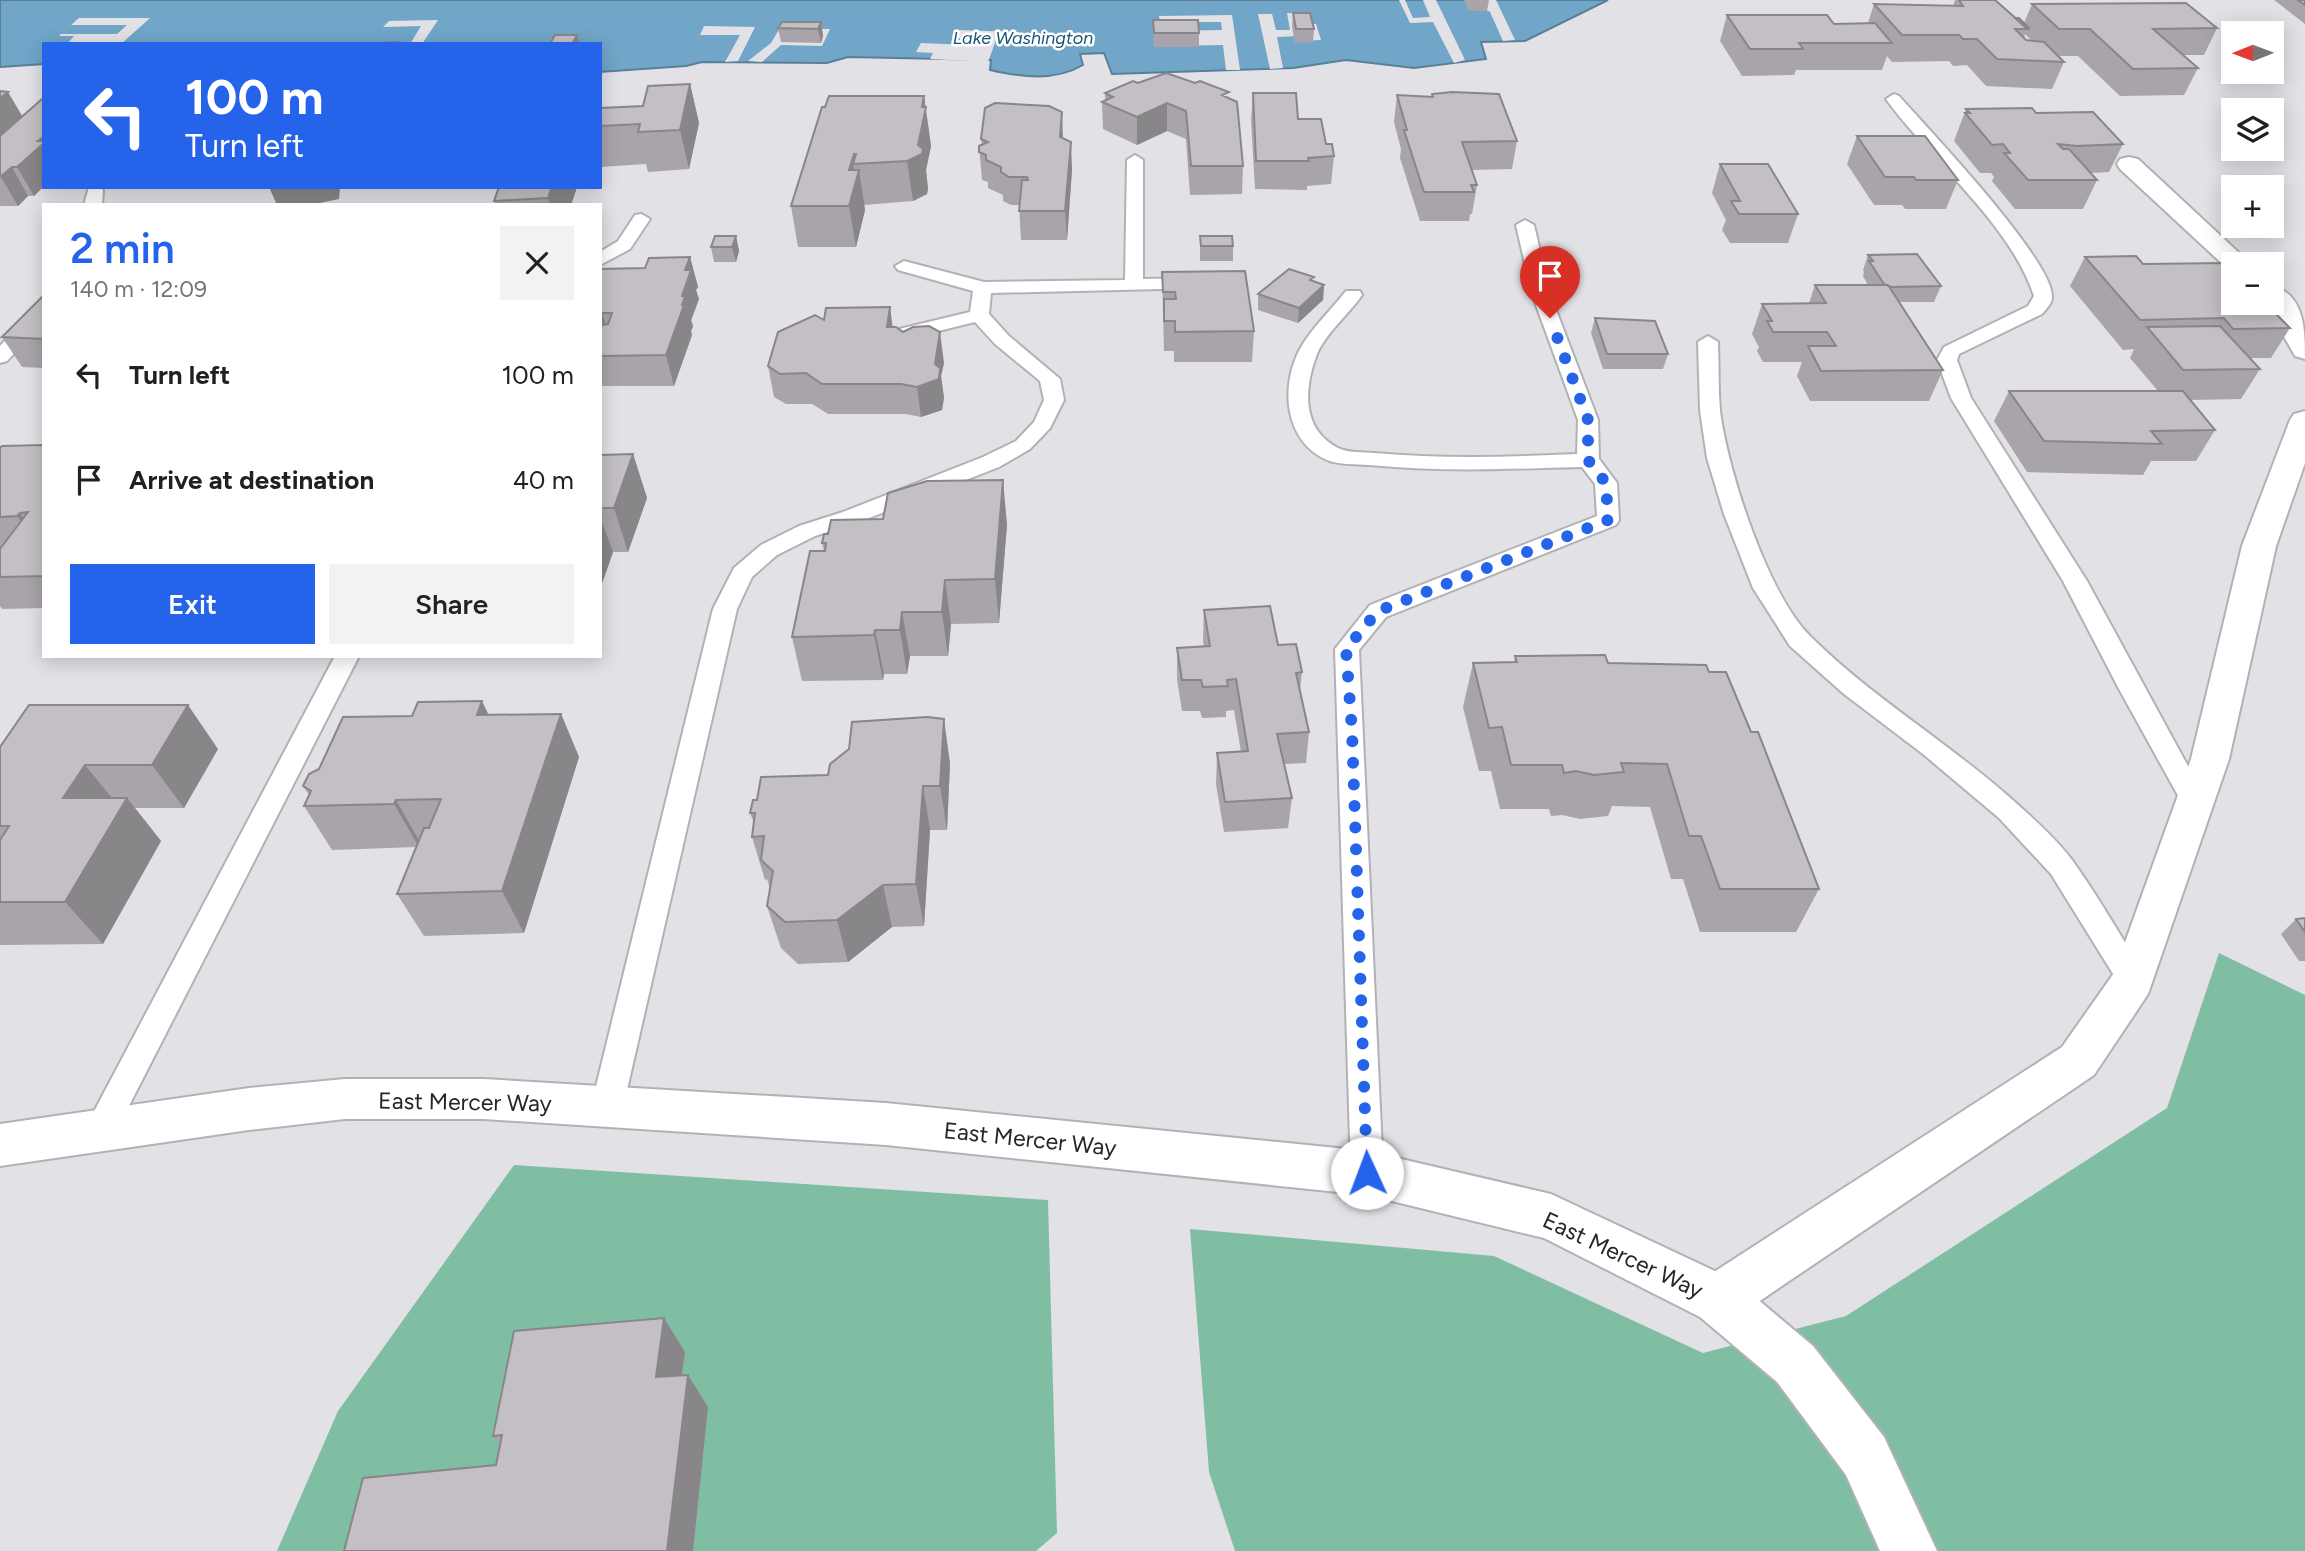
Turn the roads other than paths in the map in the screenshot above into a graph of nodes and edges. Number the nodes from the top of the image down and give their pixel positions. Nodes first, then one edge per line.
1 (1894, 100) dead end
2 (1135, 160) dead end
3 (2129, 164) dead end
4 (641, 219) dead end
5 (1525, 225) dead end
6 (2225, 252) edge
7 (602, 259) edge
8 (904, 266) dead end
9 (1205, 284) edge
10 (1134, 285) junction
11 (983, 288) junction
12 (1353, 295) dead end
13 (2284, 310) edge
14 (42, 312) edge
15 (979, 314) junction
16 (902, 334) edge
17 (1708, 342) dead end
18 (2305, 350) edge
19 (0, 356) edge
20 (2305, 420) edge
21 (1588, 460) junction
22 (346, 658) edge
23 (2195, 803) junction
24 (2133, 981) junction
25 (607, 1107) junction
26 (100, 1130) junction
27 (0, 1145) edge
28 (1367, 1173) junction
29 (1718, 1299) junction
30 (1909, 1551) edge

1 - 23 lane
2 - 10 lane
3 - 6 street
4 - 7 lane
5 - 21 lane
8 - 11 lane
9 - 10 lane
10 - 11 lane
11 - 15 lane
12 - 21 lane
13 - 18 street
14 - 19 lane
15 - 16 lane
15 - 25 lane
17 - 24 lane
20 - 23 street
21 - 28 lane
22 - 26 lane
23 - 24 street
24 - 29 street
25 - 26 street, East Mercer Way
25 - 28 street, East Mercer Way
26 - 27 street, East Mercer Way
28 - 29 street, East Mercer Way
29 - 30 street, East Mercer Way

